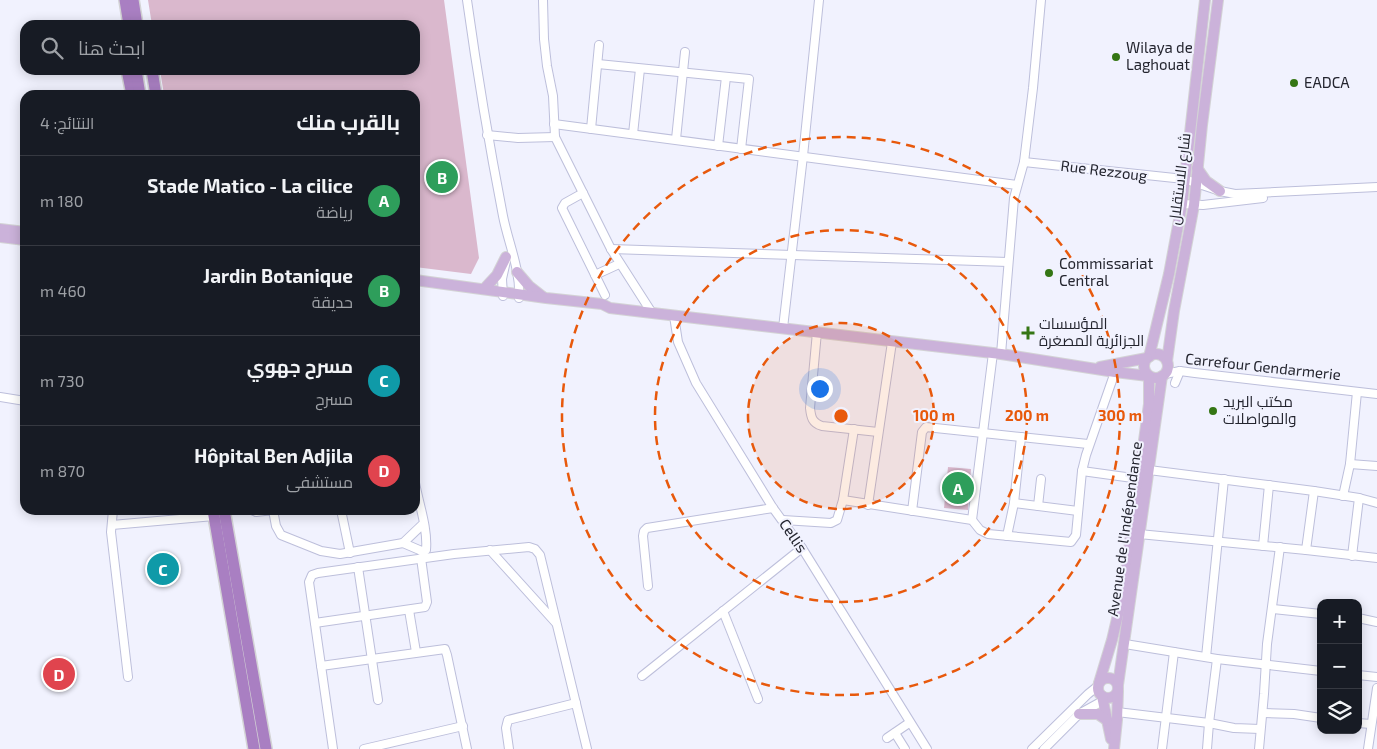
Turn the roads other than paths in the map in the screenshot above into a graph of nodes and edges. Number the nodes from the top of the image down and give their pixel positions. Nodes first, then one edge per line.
1 (467, 0) edge
2 (543, 0) edge
3 (819, 0) edge
4 (1041, 0) edge
5 (1205, 0) edge
6 (1218, 0) edge
7 (128, 2) edge
8 (124, 20) edge
9 (128, 20) edge
10 (135, 20) edge
11 (600, 45) dead end
12 (685, 52) dead end
13 (598, 64) junction
14 (640, 68) junction
15 (683, 73) junction
16 (128, 75) edge
17 (137, 75) edge
18 (146, 75) edge
19 (153, 75) edge
20 (726, 77) junction
21 (1195, 85) junction
22 (1207, 86) junction
23 (131, 90) edge
24 (139, 90) edge
25 (148, 90) edge
26 (155, 90) edge
27 (554, 124) junction
28 (1191, 124) junction
29 (1202, 125) junction
30 (592, 130) junction
31 (633, 134) junction
32 (487, 135) junction
33 (555, 137) junction
34 (676, 139) junction
35 (718, 146) junction
36 (741, 149) junction
37 (803, 156) junction
38 (1024, 162) junction
39 (1197, 168) junction
40 (1184, 179) junction
41 (1197, 182) junction
42 (1017, 185) junction
43 (1377, 186) edge
44 (1220, 191) junction
45 (1377, 192) edge
46 (583, 193) junction
47 (1182, 204) junction
48 (1194, 205) junction
49 (0, 229) edge
50 (20, 231) edge
51 (506, 234) junction
52 (0, 237) edge
53 (20, 239) edge
54 (611, 249) junction
55 (792, 254) junction
56 (506, 257) junction
57 (1008, 262) junction
58 (619, 264) junction
59 (517, 272) junction
60 (595, 275) junction
61 (420, 281) edge
62 (420, 286) edge
63 (484, 290) junction
64 (502, 294) junction
65 (605, 295) dead end
66 (519, 297) junction
67 (546, 298) junction
68 (610, 308) junction
69 (652, 312) junction
70 (674, 316) junction
71 (783, 328) junction
72 (817, 332) junction
73 (892, 342) junction
74 (997, 354) junction
75 (1148, 358) junction
76 (1094, 368) junction
77 (1165, 369) junction
78 (1180, 371) junction
79 (1115, 372) junction
80 (1149, 376) junction
81 (1175, 383) dead end
82 (1357, 392) junction
83 (1377, 394) edge
84 (0, 397) edge
85 (20, 400) edge
86 (854, 428) junction
87 (878, 432) junction
88 (983, 434) junction
89 (1021, 437) junction
90 (1088, 444) junction
91 (1350, 464) junction
92 (1377, 466) edge
93 (1149, 470) junction
94 (1082, 471) junction
95 (1140, 478) junction
96 (1042, 479) dead end
97 (1224, 480) junction
98 (1269, 485) junction
99 (1314, 491) junction
100 (1344, 496) junction
101 (1358, 498) junction
102 (842, 500) junction
103 (1014, 503) junction
104 (1377, 503) edge
105 (868, 505) junction
106 (1038, 506) junction
107 (774, 508) junction
108 (420, 509) edge
109 (912, 511) junction
110 (1078, 511) junction
111 (113, 515) edge
112 (193, 515) edge
113 (217, 515) edge
114 (218, 515) edge
115 (275, 515) edge
116 (342, 515) edge
117 (783, 520) junction
118 (972, 520) junction
119 (423, 524) junction
120 (112, 525) junction
121 (1139, 534) junction
122 (1007, 536) junction
123 (1217, 542) junction
124 (403, 543) junction
125 (1263, 546) junction
126 (1280, 547) junction
127 (802, 548) junction
128 (490, 550) junction
129 (1306, 550) junction
130 (350, 553) junction
131 (1352, 556) junction
132 (421, 558) junction
133 (1377, 558) edge
134 (358, 567) junction
135 (648, 586) dead end
136 (1273, 609) junction
137 (408, 610) junction
138 (723, 611) junction
139 (1317, 614) edge
140 (366, 616) junction
141 (1362, 619) edge
142 (1377, 622) edge
143 (315, 623) junction
144 (557, 625) junction
145 (1125, 644) junction
146 (416, 652) junction
147 (1174, 652) junction
148 (1206, 656) junction
149 (1217, 658) junction
150 (372, 659) junction
151 (1267, 665) junction
152 (321, 666) junction
153 (1317, 671) edge
154 (1362, 675) edge
155 (642, 676) dead end
156 (128, 677) dead end
157 (1377, 677) edge
158 (1118, 688) junction
159 (1377, 688) edge
160 (1102, 693) junction
161 (758, 699) dead end
162 (378, 700) dead end
163 (576, 702) junction
164 (1117, 712) junction
165 (1263, 713) junction
166 (1079, 714) junction
167 (1317, 717) edge
168 (1166, 718) junction
169 (1108, 721) junction
170 (910, 723) junction
171 (1209, 723) junction
172 (1362, 723) edge
173 (1371, 724) junction
174 (462, 726) junction
175 (1260, 730) junction
176 (895, 733) junction
177 (887, 738) dead end
178 (254, 749) edge
179 (266, 749) edge
180 (333, 749) edge
181 (364, 749) edge
182 (467, 749) edge
183 (509, 749) edge
184 (587, 749) edge
185 (905, 749) edge
186 (927, 749) edge
187 (1032, 749) edge
188 (1044, 749) edge
189 (1113, 749) edge
190 (1162, 749) edge
191 (1207, 749) edge
192 (1259, 749) edge
193 (1368, 749) edge

1 - 32 street
2 - 27 street
3 - 37 street
4 - 38 street
5 - 21 main road
6 - 22 main road, شارع الاستقلال
7 - 8 highway
7 - 9 highway
7 - 10 highway
11 - 13 street
12 - 15 street
13 - 14 street
13 - 30 street
14 - 15 street
14 - 31 street
15 - 20 street
15 - 34 street
16 - 23 highway
17 - 24 highway
18 - 25 highway
19 - 26 highway
20 - 35 street
20 - 36 street
21 - 22 main road
21 - 28 main road
22 - 29 main road, شارع الاستقلال
27 - 30 street
27 - 33 street
28 - 29 main road
28 - 40 main road
29 - 39 main road, شارع الاستقلال
30 - 31 street
31 - 34 street
32 - 33 street
32 - 51 street
33 - 46 street
34 - 35 street
35 - 36 street
36 - 37 street
37 - 42 street
37 - 55 street
38 - 40 street, Rue Rezzoug
38 - 42 street
39 - 41 main road, شارع الاستقلال
39 - 44 main road
40 - 41 street, Rue Rezzoug
40 - 47 main road
41 - 44 street, Rue Rezzoug
41 - 48 main road, شارع الاستقلال
42 - 57 street
43 - 44 street, Rue Rezzoug
45 - 48 street
46 - 54 street
46 - 60 street
47 - 48 street
47 - 75 main road
48 - 77 main road, شارع الاستقلال
49 - 50 main road
51 - 56 street
51 - 59 street
52 - 53 main road
54 - 55 street
54 - 58 street
55 - 57 street
55 - 71 street
56 - 63 main road
56 - 64 street
57 - 74 street
58 - 60 street
58 - 69 street
59 - 66 street
59 - 67 main road
60 - 65 street
61 - 63 main road
62 - 64 main road
63 - 64 main road
64 - 66 main road
66 - 67 main road
66 - 68 main road
67 - 68 main road
68 - 69 main road
69 - 70 main road
70 - 71 main road
70 - 107 street, Cellis
71 - 72 main road
72 - 73 main road
72 - 86 street
73 - 74 main road
73 - 87 street
74 - 76 main road
74 - 88 street
75 - 76 main road
75 - 77 main road, Carrefour Gendarmerie
75 - 80 main road
76 - 79 main road
77 - 78 street
77 - 80 main road
77 - 93 main road, Avenue de l'Indépendance
78 - 81 street
78 - 82 street, Carrefour Gendarmerie
79 - 80 main road
79 - 90 street
80 - 95 main road, Avenue de l'Indépendance
82 - 83 street, Carrefour Gendarmerie
82 - 91 street
84 - 85 street
86 - 87 street
86 - 102 street
87 - 105 street
88 - 89 street
88 - 109 street
88 - 118 street
89 - 90 street
89 - 103 street
90 - 94 street
91 - 92 street
91 - 100 street
93 - 97 street
93 - 121 main road, Avenue de l'Indépendance
94 - 95 street
94 - 110 street
95 - 160 main road, Avenue de l'Indépendance
96 - 106 street
97 - 98 street
97 - 123 street
98 - 99 street
98 - 125 street
99 - 100 street
99 - 129 street
100 - 101 street
101 - 104 street
101 - 131 street
102 - 105 street
102 - 117 street
103 - 106 street
103 - 122 street
105 - 109 street
106 - 110 street
107 - 117 street, Cellis
107 - 135 street
108 - 119 street
109 - 118 street
110 - 122 street
111 - 120 street
112 - 120 street
113 - 178 highway
114 - 179 highway
115 - 130 street
116 - 130 street
117 - 127 street, Cellis
118 - 122 street
119 - 124 street
119 - 124 street
120 - 156 street
121 - 123 street
121 - 145 main road, Avenue de l'Indépendance
123 - 125 street
123 - 148 street
124 - 130 street
125 - 126 street
126 - 129 street
126 - 136 street
127 - 138 street
127 - 170 street, Cellis
128 - 132 street
128 - 144 street
128 - 144 street
129 - 131 street
131 - 133 street
132 - 134 street
132 - 137 street
134 - 140 street
134 - 143 street
136 - 139 street
136 - 151 street
137 - 140 street
137 - 146 street
138 - 155 street
138 - 161 street
140 - 143 street
140 - 150 street
141 - 142 street
143 - 152 street
144 - 163 street
145 - 147 street
145 - 158 main road, Avenue de l'Indépendance
146 - 150 street
146 - 174 street
147 - 148 street
147 - 168 street
148 - 149 street
149 - 151 street
149 - 171 street
150 - 152 street
150 - 162 street
151 - 153 street
151 - 165 street
152 - 180 street
154 - 157 street
158 - 160 main road
158 - 160 main road
158 - 164 main road, Avenue de l'Indépendance
159 - 173 street
160 - 166 street
160 - 169 main road, Avenue de l'Indépendance
160 - 187 street
163 - 183 street
163 - 184 street
164 - 168 street
164 - 189 main road, Avenue de l'Indépendance
165 - 167 street
165 - 175 street
166 - 169 main road
166 - 188 street
168 - 171 street
168 - 190 street
169 - 189 main road, Avenue de l'Indépendance
170 - 176 street
170 - 186 street, Cellis
171 - 175 street
171 - 191 street
172 - 173 street
173 - 193 street
174 - 181 street
174 - 182 street
175 - 192 street
176 - 177 street
176 - 185 street

